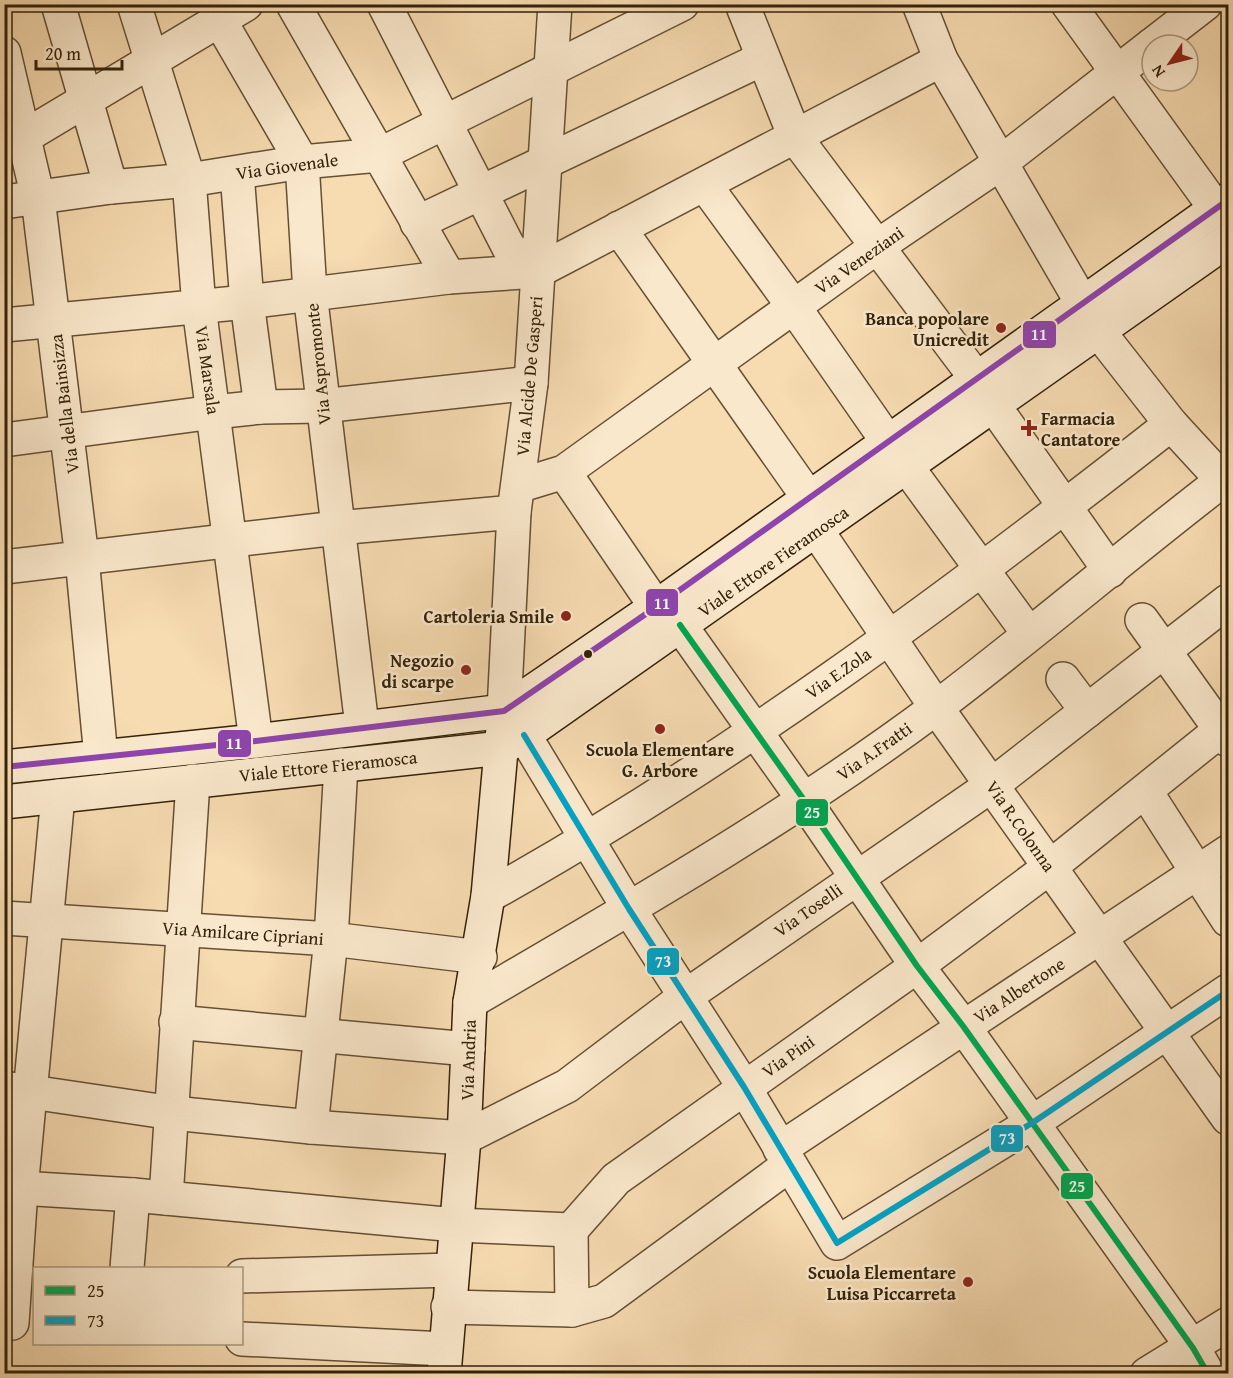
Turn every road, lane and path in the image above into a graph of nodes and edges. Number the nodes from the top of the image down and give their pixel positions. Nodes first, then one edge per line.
1 (58, 4) edge
2 (134, 4) edge
3 (293, 4) edge
4 (384, 4) edge
5 (555, 4) edge
6 (682, 4) edge
7 (742, 4) edge
8 (919, 4) edge
9 (1068, 4) edge
10 (1205, 4) edge
11 (233, 13) edge
12 (1168, 33) edge
13 (4, 53) edge
14 (1140, 55) edge
15 (762, 59) junction
16 (941, 60) junction
17 (152, 62) junction
18 (551, 70) junction
19 (1118, 72) junction
20 (87, 101) junction
21 (444, 122) junction
22 (24, 136) junction
23 (795, 136) junction
24 (379, 155) junction
25 (546, 161) junction
26 (302, 162) junction
27 (999, 164) junction
28 (237, 172) junction
29 (189, 180) junction
30 (705, 185) junction
31 (111, 187) junction
32 (480, 193) junction
33 (38, 198) junction
34 (4, 202) edge
35 (1222, 205) edge
36 (417, 223) junction
37 (619, 228) junction
38 (1228, 240) edge
39 (878, 246) junction
40 (538, 271) junction
41 (449, 277) junction
42 (310, 293) junction
43 (248, 302) junction
44 (1082, 303) junction
45 (199, 307) junction
46 (794, 307) junction
47 (54, 320) junction
48 (4, 325) edge
49 (1098, 332) junction
50 (715, 364) junction
51 (975, 378) junction
52 (531, 383) junction
53 (322, 406) junction
54 (994, 406) junction
55 (261, 407) junction
56 (214, 412) junction
57 (1171, 424) junction
58 (68, 432) junction
59 (4, 440) edge
60 (897, 454) junction
61 (564, 472) junction
62 (1226, 481) edge
63 (808, 497) junction
64 (516, 499) junction
65 (1065, 507) junction
66 (337, 528) junction
67 (817, 531) junction
68 (229, 542) junction
69 (82, 558) junction
70 (4, 567) edge
71 (982, 569) junction
72 (1110, 571) junction
73 (1228, 601) edge
74 (668, 616) junction
75 (1142, 620) dead end
76 (1029, 634) junction
77 (890, 637) junction
78 (1164, 651) junction
79 (1063, 679) dead end
80 (936, 707) junction
81 (1087, 711) junction
82 (362, 726) junction
83 (510, 731) junction
84 (1226, 731) edge
85 (754, 732) junction
86 (256, 741) junction
87 (100, 757) junction
88 (342, 765) junction
89 (4, 767) edge
90 (193, 781) junction
91 (992, 785) junction
92 (1146, 792) junction
93 (58, 796) junction
94 (804, 800) junction
95 (4, 802) edge
96 (587, 841) junction
97 (1228, 852) edge
98 (1050, 867) junction
99 (1198, 873) junction
100 (856, 876) junction
101 (488, 896) junction
102 (629, 909) junction
103 (4, 918) edge
104 (1228, 920) edge
105 (47, 921) junction
106 (183, 928) junction
107 (1100, 936) junction
108 (331, 939) junction
109 (480, 957) junction
110 (917, 966) junction
111 (1228, 991) edge
112 (686, 996) junction
113 (470, 1002) junction
114 (176, 1022) junction
115 (963, 1026) junction
116 (319, 1033) junction
117 (1167, 1033) junction
118 (468, 1048) junction
119 (744, 1087) junction
120 (17, 1089) edge
121 (172, 1113) junction
122 (1228, 1118) edge
123 (1032, 1123) junction
124 (310, 1127) junction
125 (465, 1137) junction
126 (785, 1157) junction
127 (13, 1188) edge
128 (133, 1195) junction
129 (166, 1198) junction
130 (456, 1226) junction
131 (571, 1230) junction
132 (127, 1267) edge
133 (451, 1270) junction
134 (243, 1276) edge
135 (448, 1307) junction
136 (572, 1310) junction
137 (17, 1324) edge
138 (1228, 1324) edge
139 (243, 1339) edge
140 (444, 1361) edge
141 (1201, 1361) edge
142 (1147, 1374) edge

1 - 20 street
2 - 17 street, Via Marsala
3 - 24 street
4 - 21 street
5 - 18 street, Via Alcide De Gasperi
6 - 18 street, Via Giovenale
7 - 15 street
8 - 16 street
9 - 19 street
10 - 12 street, Via Veneziani
11 - 17 street
11 - 26 street, Via Aspromonte
13 - 22 street, Via della Bainsizza
14 - 19 street, Via Veneziani
15 - 23 street
15 - 25 street
16 - 23 street
16 - 27 street
17 - 20 street
17 - 29 street, Via Marsala
18 - 21 street, Via Giovenale
18 - 25 street, Via Alcide De Gasperi
19 - 27 street, Via Veneziani
19 - 35 street
20 - 22 street
20 - 31 street
21 - 24 street, Via Giovenale
21 - 32 street
22 - 33 street, Via della Bainsizza
23 - 30 street
23 - 39 street
24 - 26 street, Via Giovenale
24 - 36 street
25 - 32 street
25 - 40 street, Via Alcide De Gasperi
26 - 28 street, Via Giovenale
26 - 42 street, Via Aspromonte
27 - 39 street, Via Veneziani
27 - 44 street
28 - 29 street, Via Giovenale
28 - 43 street
29 - 31 street, Via Giovenale
29 - 45 street, Via Marsala
30 - 37 street
30 - 46 street
31 - 33 street, Via Giovenale
32 - 36 street
32 - 40 street
33 - 34 street, Via Giovenale
33 - 47 street, Via della Bainsizza
35 - 44 street, Viale Ettore Fieramosca
36 - 41 street
37 - 40 street
37 - 50 street
38 - 49 street, Viale Ettore Fieramosca
39 - 46 street, Via Veneziani
39 - 51 street
40 - 41 street
40 - 52 street, Via Alcide De Gasperi
41 - 42 street
42 - 43 street
42 - 53 street, Via Aspromonte
43 - 45 street
43 - 55 street
44 - 49 street
44 - 51 street, Viale Ettore Fieramosca
45 - 47 street
45 - 56 street, Via Marsala
46 - 50 street, Via Veneziani
46 - 60 street
47 - 48 street
47 - 58 street, Via della Bainsizza
49 - 54 street, Viale Ettore Fieramosca
49 - 57 street
50 - 61 street, Via Veneziani
50 - 63 street
51 - 60 street, Viale Ettore Fieramosca
52 - 53 street
52 - 64 street, Via Alcide De Gasperi
53 - 55 street
53 - 66 street, Via Aspromonte
54 - 60 street, Viale Ettore Fieramosca
54 - 65 street
55 - 56 street
56 - 58 street
56 - 68 street, Via Marsala
57 - 62 street
57 - 65 street, Via E.Zola
58 - 59 street
58 - 69 street, Via della Bainsizza
60 - 63 street, Viale Ettore Fieramosca
60 - 67 street, Viale Ettore Fieramosca
60 - 71 street
61 - 64 street, Via Veneziani
61 - 74 street
62 - 72 street, Via A.Fratti
63 - 74 street, Viale Ettore Fieramosca
64 - 66 street, Via Veneziani
64 - 83 street, Via Alcide De Gasperi
65 - 71 street, Via E.Zola
65 - 72 street
66 - 68 street, Via Veneziani
66 - 82 street, Via Aspromonte
67 - 74 street, Viale Ettore Fieramosca
67 - 77 street, Via R.Colonna
68 - 69 street, Via Veneziani
68 - 86 street, Via Marsala
69 - 70 street, Via Veneziani
69 - 87 street, Via della Bainsizza
71 - 76 street
71 - 77 street, Via E.Zola
72 - 76 street, Via A.Fratti
73 - 78 street, Via Toselli
74 - 83 street, Viale Ettore Fieramosca
74 - 85 street
75 - 78 street
76 - 80 street, Via A.Fratti
77 - 80 street, Via R.Colonna
77 - 85 street, Via E.Zola
78 - 81 street, Via Toselli
78 - 84 street
79 - 81 street
80 - 91 street, Via R.Colonna
80 - 94 street, Via A.Fratti
81 - 91 street, Via Toselli
82 - 83 street, Viale Ettore Fieramosca
82 - 86 street, Viale Ettore Fieramosca
83 - 88 street, Viale Ettore Fieramosca
83 - 96 street
83 - 101 street, Via Andria
84 - 92 street, Via Pini
85 - 94 street
85 - 96 street, Via E.Zola
86 - 87 street, Viale Ettore Fieramosca
87 - 89 street, Viale Ettore Fieramosca
88 - 90 street, Viale Ettore Fieramosca
88 - 108 street
90 - 93 street, Viale Ettore Fieramosca
90 - 106 street
91 - 98 street, Via R.Colonna
91 - 100 street, Via Toselli
92 - 98 street, Via Pini
92 - 99 street
93 - 95 street, Viale Ettore Fieramosca
93 - 105 street
94 - 100 street
94 - 102 street, Via A.Fratti
96 - 101 street, Via E.Zola
96 - 102 street
97 - 99 street, Via Albertone
98 - 107 street, Via R.Colonna
98 - 110 street, Via Pini
99 - 104 street
99 - 107 street, Via Albertone
100 - 110 street
100 - 112 street, Via Toselli
101 - 109 street, Via Andria
102 - 112 street
102 - 113 street, Via A.Fratti
103 - 105 street, Via Amilcare Cipriani
105 - 106 street, Via Amilcare Cipriani
105 - 120 street
106 - 108 street, Via Amilcare Cipriani
106 - 114 street
107 - 115 street, Via Albertone
107 - 117 street, Via R.Colonna
108 - 109 street, Via Amilcare Cipriani
108 - 116 street
109 - 113 street, Via Andria
110 - 115 street
110 - 119 street, Via Pini
111 - 117 street
112 - 119 street
112 - 125 street, Via Toselli
113 - 118 street, Via Andria
114 - 116 street
114 - 121 street
115 - 123 street
115 - 126 street, Via Albertone
116 - 118 street
116 - 124 street
117 - 122 street, Via R.Colonna
117 - 123 street
118 - 125 street, Via Andria
119 - 126 street
119 - 131 street, Via Pini
120 - 121 street
120 - 127 street
121 - 124 street
121 - 129 street
123 - 126 street
123 - 141 street
124 - 125 street
125 - 130 street, Via Andria
126 - 136 street, Via Albertone
127 - 128 street
127 - 137 street
128 - 129 street
128 - 132 street
129 - 130 street
130 - 131 street
130 - 133 street, Via Andria
131 - 136 street
133 - 134 street
133 - 135 street, Via Andria
135 - 136 street, Via Albertone
135 - 140 street, Via Andria
138 - 141 street
139 - 140 street
141 - 142 street

